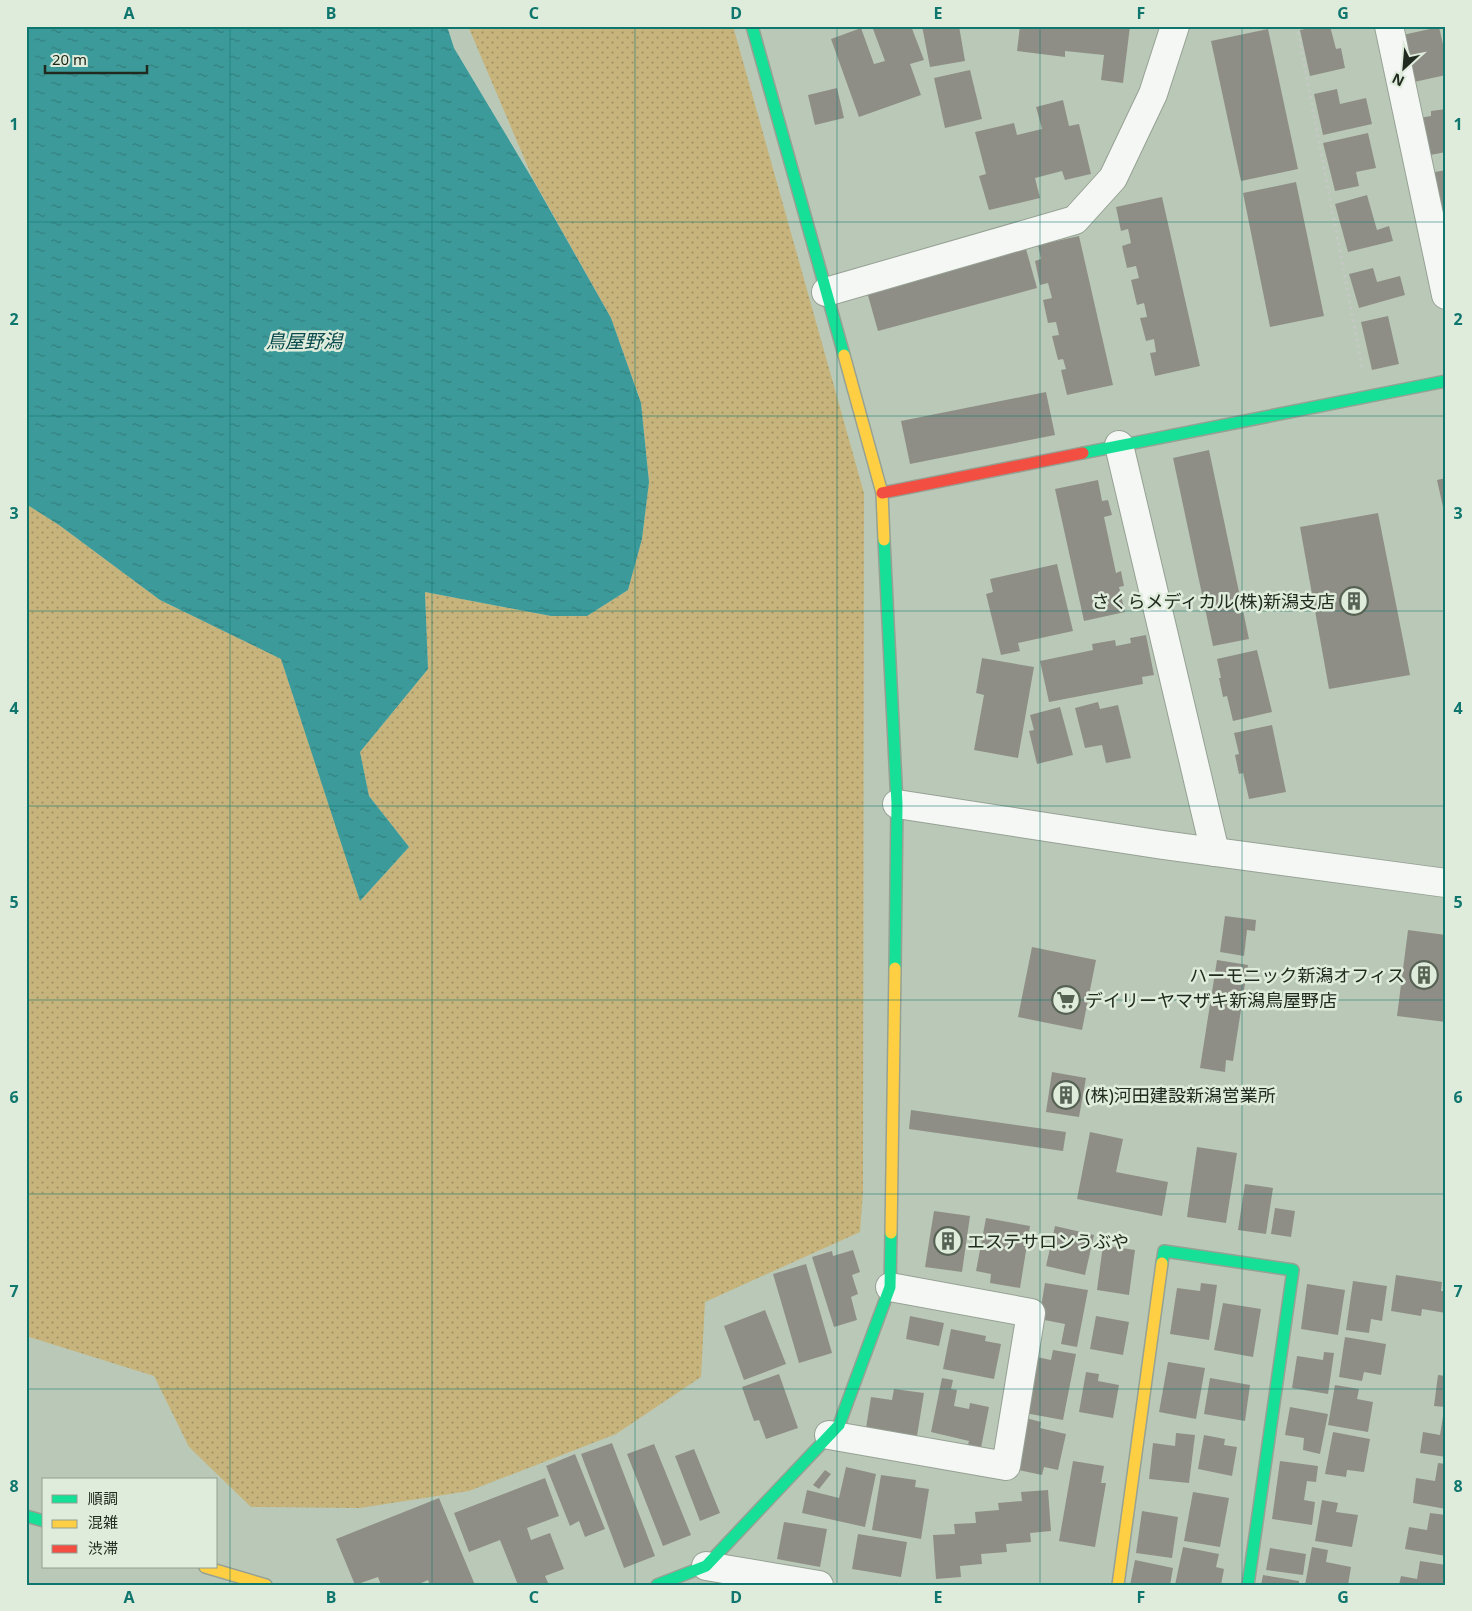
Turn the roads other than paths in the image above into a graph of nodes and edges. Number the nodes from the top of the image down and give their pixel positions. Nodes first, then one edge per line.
1 (752, 26) edge
2 (1175, 26) edge
3 (1390, 26) edge
4 (826, 292) junction
5 (1446, 295) edge
6 (1446, 381) edge
7 (1119, 445) junction
8 (882, 493) junction
9 (897, 804) junction
10 (1215, 852) junction
11 (1446, 883) edge
12 (890, 1287) junction
13 (829, 1435) junction
14 (26, 1516) edge
15 (42, 1520) edge
16 (706, 1566) junction
17 (208, 1568) edge
18 (266, 1585) edge
19 (657, 1585) edge
20 (819, 1585) edge
21 (1118, 1585) edge
22 (1248, 1585) edge

1 - 4 street
2 - 4 street
3 - 5 street
4 - 8 street
6 - 7 street
7 - 8 street
7 - 10 street
8 - 9 street
9 - 10 street
9 - 12 street
10 - 11 street
12 - 13 street
12 - 13 street
13 - 16 street
14 - 15 street
16 - 19 street
16 - 20 street
17 - 18 street
21 - 22 street

